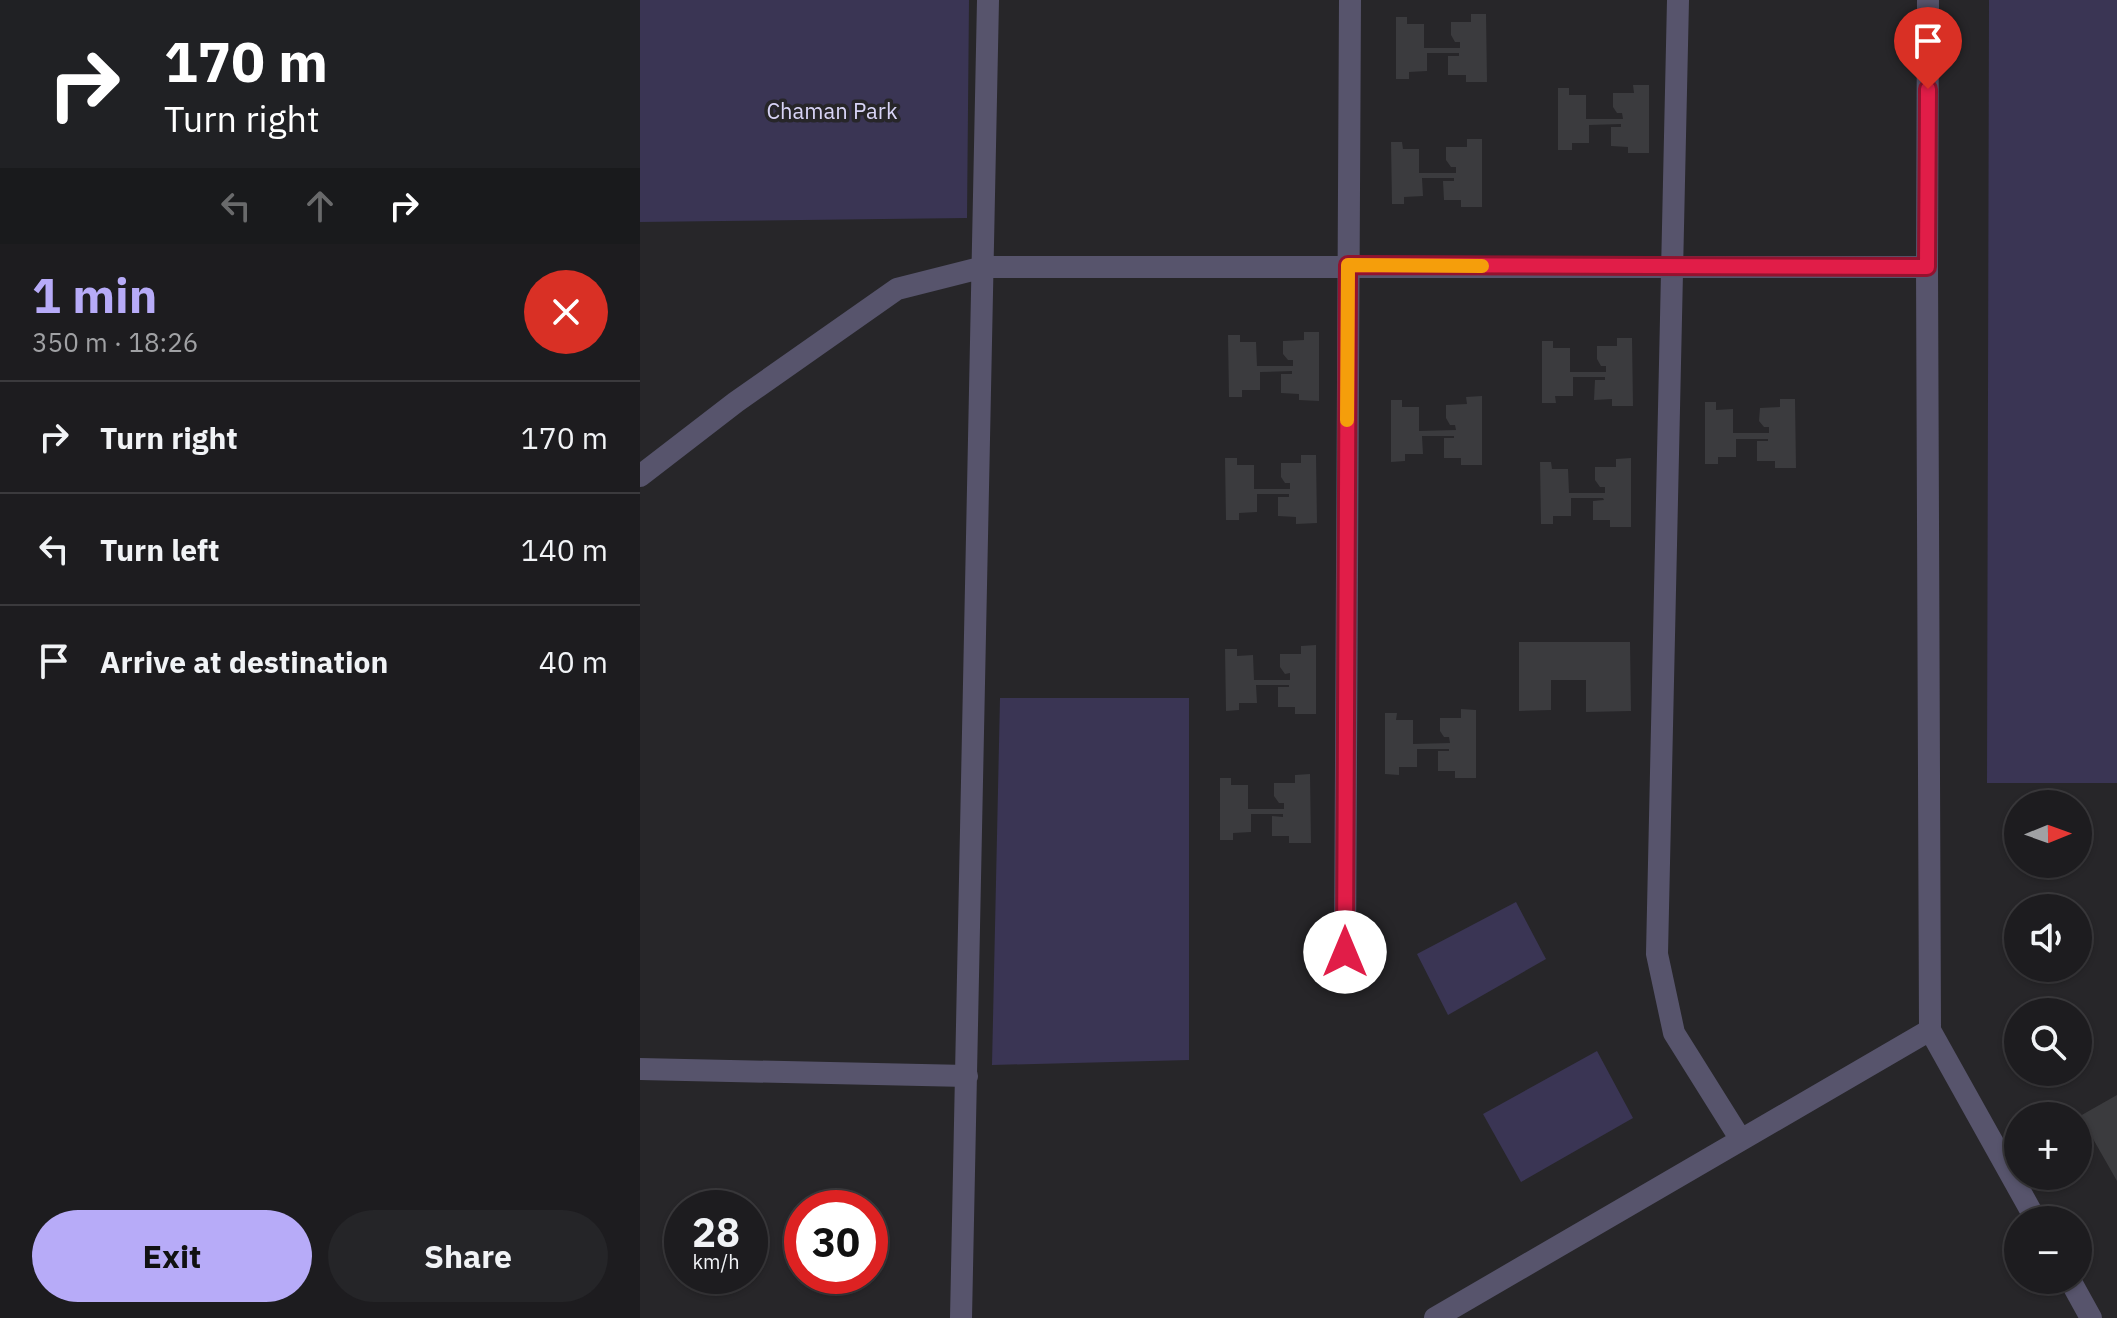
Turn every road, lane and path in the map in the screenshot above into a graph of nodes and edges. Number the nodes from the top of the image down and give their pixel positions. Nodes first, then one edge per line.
1 (988, 0) edge
2 (1350, 0) edge
3 (1678, 0) edge
4 (1928, 0) edge
5 (1348, 265) junction
6 (1674, 266) junction
7 (984, 267) junction
8 (1927, 267) junction
9 (640, 476) edge
10 (1345, 952) dead end
11 (1930, 1030) junction
12 (640, 1069) edge
13 (967, 1076) junction
14 (1741, 1140) junction
15 (2028, 1206) edge
16 (2078, 1294) edge
17 (961, 1318) edge
18 (1435, 1318) edge
19 (2091, 1318) edge

1 - 7 street
2 - 5 street
3 - 6 street
4 - 8 street
5 - 6 street
5 - 7 street
5 - 10 street
6 - 8 street
6 - 14 street
7 - 9 street
7 - 13 street
8 - 11 street
11 - 14 street
11 - 15 street
12 - 13 street
13 - 17 street
14 - 18 street
16 - 19 street

